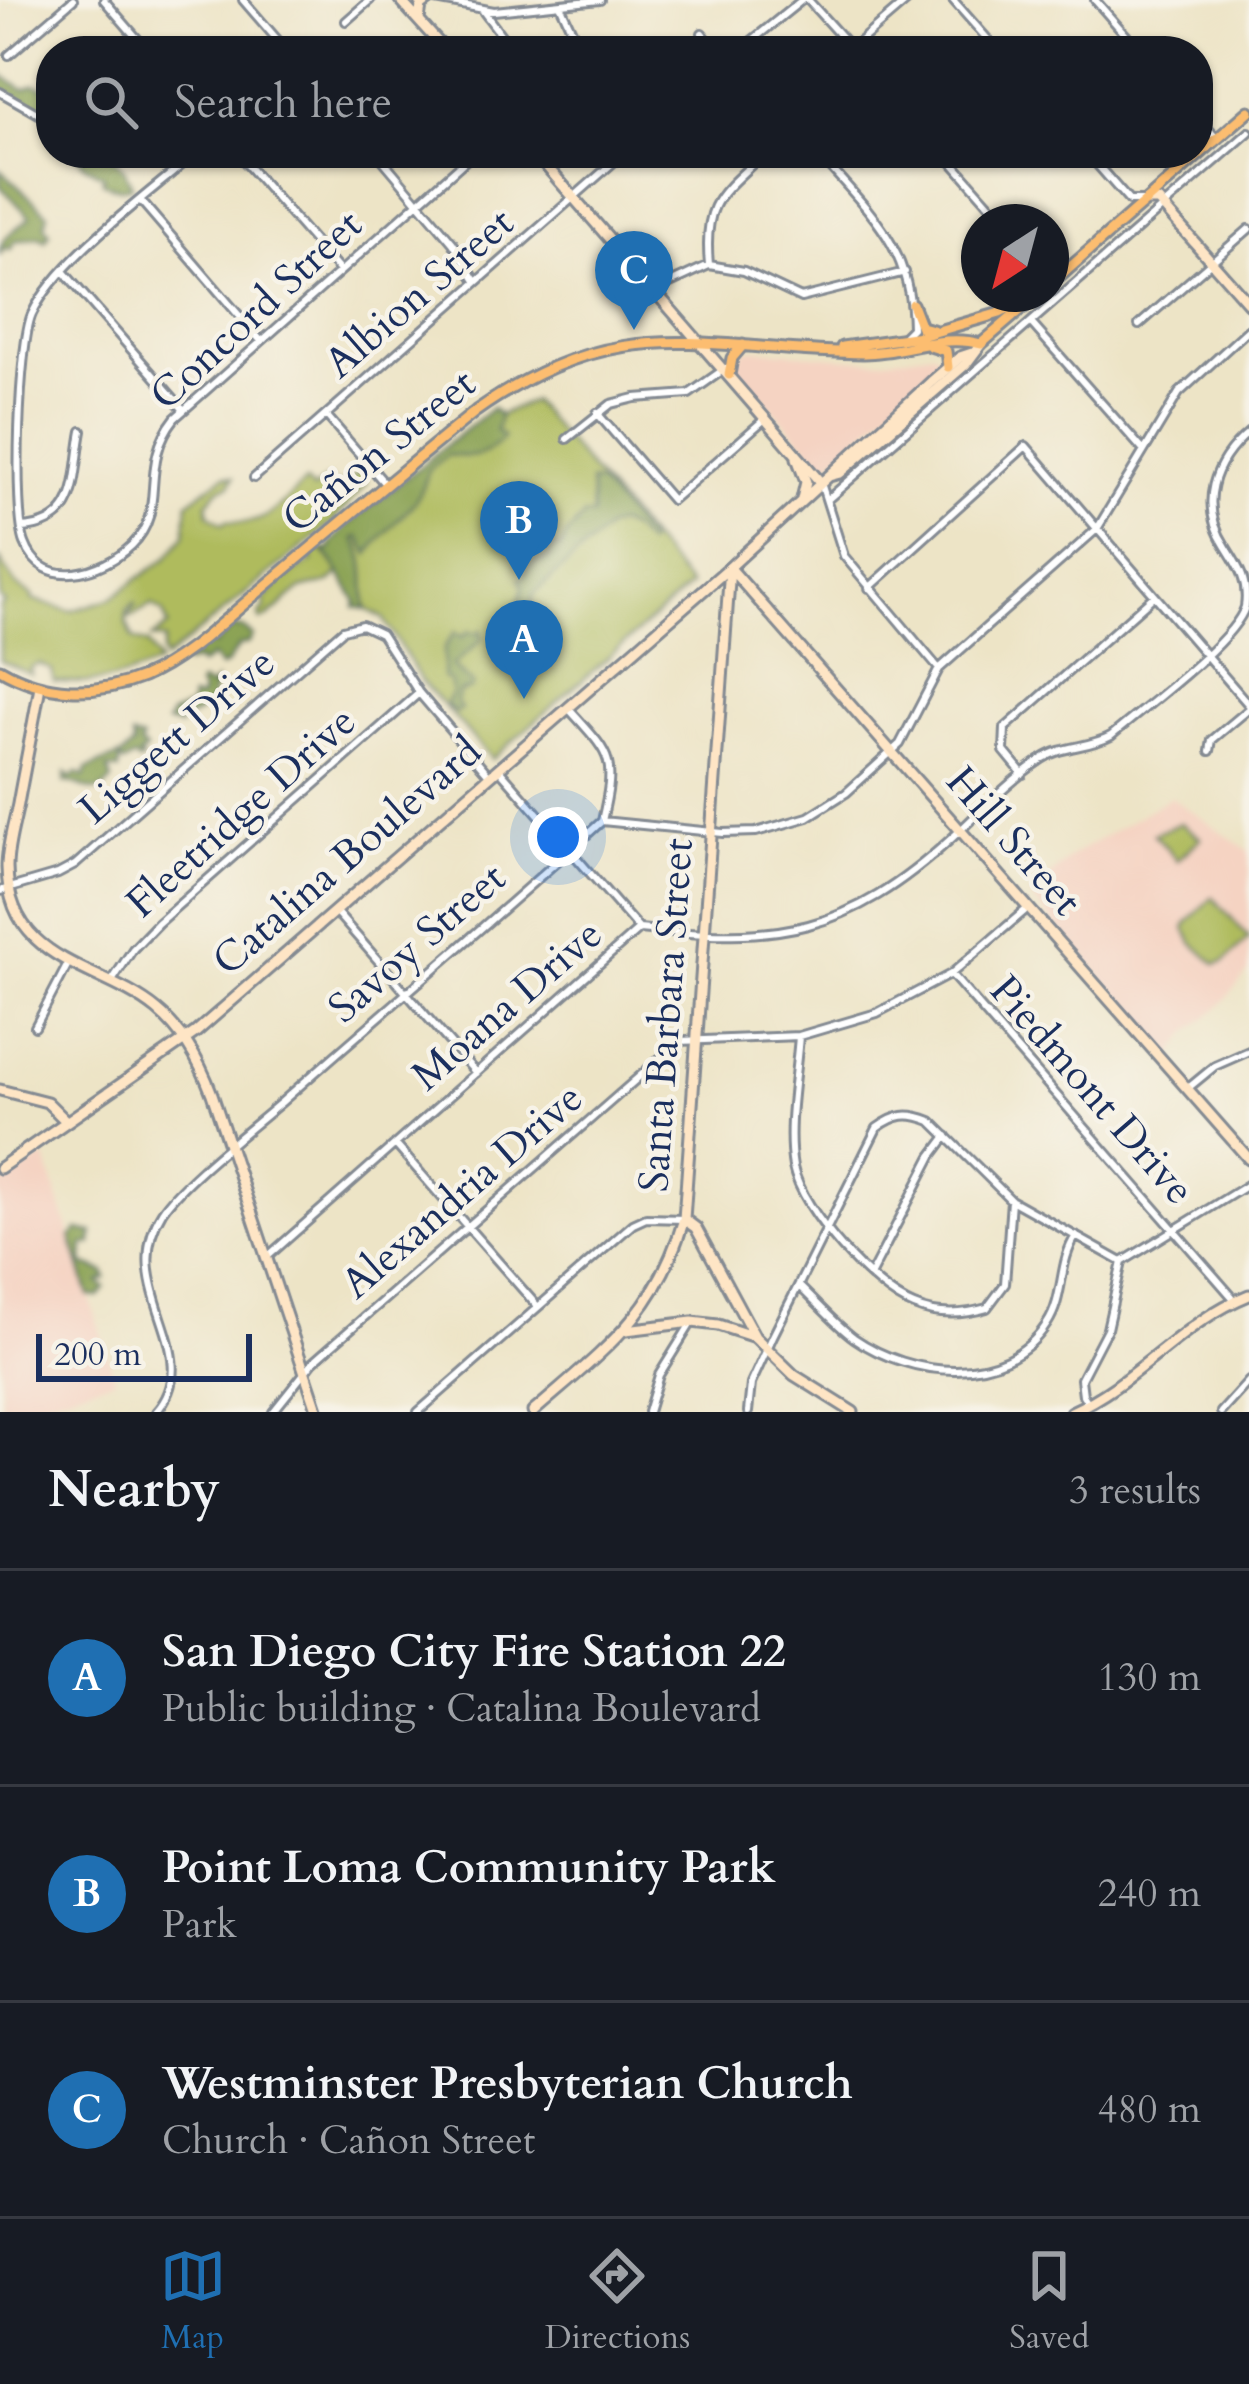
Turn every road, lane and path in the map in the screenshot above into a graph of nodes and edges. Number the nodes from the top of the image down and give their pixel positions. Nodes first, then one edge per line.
1 (73, 0) edge
2 (104, 0) edge
3 (243, 0) edge
4 (370, 0) edge
5 (433, 0) edge
6 (600, 0) edge
7 (908, 0) edge
8 (953, 0) edge
9 (1095, 0) edge
10 (806, 1) edge
11 (408, 3) edge
12 (561, 7) junction
13 (482, 10) junction
14 (418, 20) junction
15 (346, 21) dead end
16 (702, 33) dead end
17 (135, 36) edge
18 (274, 36) edge
19 (432, 36) edge
20 (502, 36) edge
21 (574, 36) edge
22 (705, 36) edge
23 (759, 36) edge
24 (840, 36) edge
25 (868, 36) edge
26 (985, 36) edge
27 (1127, 36) edge
28 (9, 55) dead end
29 (4, 93) edge
30 (1249, 111) edge
31 (36, 112) edge
32 (1249, 132) edge
33 (1213, 134) edge
34 (1217, 139) junction
35 (1213, 142) edge
36 (1213, 164) edge
37 (179, 168) edge
38 (250, 168) edge
39 (390, 168) edge
40 (457, 168) edge
41 (548, 168) edge
42 (607, 168) edge
43 (750, 168) edge
44 (831, 168) edge
45 (957, 168) edge
46 (1100, 168) edge
47 (1184, 168) edge
48 (1208, 168) edge
49 (574, 197) junction
50 (419, 201) junction
51 (1146, 201) junction
52 (141, 202) junction
53 (989, 204) edge
54 (1164, 207) junction
55 (1249, 229) edge
56 (1212, 262) junction
57 (709, 266) junction
58 (1069, 266) edge
59 (63, 271) junction
60 (340, 272) junction
61 (905, 272) junction
62 (476, 281) junction
63 (655, 290) junction
64 (912, 304) junction
65 (1249, 304) edge
66 (1002, 312) edge
67 (1018, 312) edge
68 (1031, 323) junction
69 (1139, 325) dead end
70 (944, 329) junction
71 (1249, 329) edge
72 (698, 340) junction
73 (895, 340) junction
74 (261, 341) junction
75 (748, 344) junction
76 (981, 344) junction
77 (925, 345) junction
78 (835, 349) junction
79 (972, 353) junction
80 (948, 367) junction
81 (727, 370) junction
82 (184, 409) junction
83 (597, 413) junction
84 (326, 415) junction
85 (766, 418) junction
86 (82, 431) dead end
87 (1249, 433) edge
88 (567, 439) dead end
89 (793, 448) junction
90 (1143, 451) junction
91 (254, 478) dead end
92 (825, 480) junction
93 (386, 485) junction
94 (827, 500) junction
95 (801, 502) junction
96 (22, 528) junction
97 (1097, 529) junction
98 (730, 566) junction
99 (868, 588) junction
100 (1154, 596) junction
101 (1205, 655) junction
102 (0, 669) edge
103 (939, 669) junction
104 (40, 686) junction
105 (419, 693) junction
106 (1249, 707) edge
107 (568, 708) junction
108 (1210, 751) dead end
109 (892, 753) junction
110 (494, 771) junction
111 (1023, 774) junction
112 (602, 821) junction
113 (960, 830) junction
114 (713, 832) junction
115 (570, 850) junction
116 (5, 890) edge
117 (1028, 908) junction
118 (335, 911) junction
119 (638, 929) junction
120 (706, 935) junction
121 (68, 964) junction
122 (951, 974) junction
123 (111, 983) junction
124 (406, 992) junction
125 (35, 1027) dead end
126 (799, 1036) junction
127 (699, 1039) junction
128 (185, 1040) junction
129 (1249, 1052) edge
130 (476, 1073) junction
131 (1187, 1088) junction
132 (0, 1090) edge
133 (66, 1121) junction
134 (947, 1136) junction
135 (395, 1144) junction
136 (229, 1148) junction
137 (1249, 1159) edge
138 (0, 1168) edge
139 (1249, 1184) edge
140 (1011, 1200) junction
141 (684, 1219) junction
142 (467, 1226) junction
143 (1173, 1228) junction
144 (827, 1230) junction
145 (1076, 1236) junction
146 (266, 1258) junction
147 (1122, 1262) junction
148 (871, 1274) junction
149 (799, 1286) junction
150 (1249, 1295) edge
151 (1235, 1300) junction
152 (538, 1307) junction
153 (692, 1322) junction
154 (626, 1330) junction
155 (755, 1337) junction
156 (767, 1349) junction
157 (304, 1371) junction
158 (1249, 1381) edge
159 (1089, 1404) junction
160 (156, 1412) edge
161 (273, 1412) edge
162 (318, 1412) edge
163 (418, 1412) edge
164 (533, 1412) edge
165 (649, 1412) edge
166 (748, 1412) edge
167 (854, 1412) edge
168 (1071, 1412) edge
169 (1221, 1412) edge

1 - 28 street
2 - 17 street
3 - 18 street
4 - 15 street
5 - 13 street
5 - 14 street
6 - 12 street
7 - 25 street
8 - 26 street
9 - 27 street
10 - 23 street
10 - 24 street
11 - 14 street
12 - 13 street
12 - 21 street
13 - 20 street
14 - 19 street
16 - 22 street
29 - 31 street
30 - 34 main road
32 - 36 street
33 - 34 street
34 - 35 main road
37 - 52 street
38 - 60 street
39 - 50 street
40 - 50 street, Concord Street
41 - 49 street
42 - 49 street, Albion Street
43 - 57 street
44 - 61 street
45 - 53 street
46 - 51 street
47 - 51 main road
48 - 54 street
49 - 62 street, Albion Street
49 - 63 street
50 - 60 street, Concord Street
50 - 62 street
51 - 54 street
51 - 58 main road
52 - 59 street
52 - 74 street
54 - 56 street
54 - 68 street
55 - 56 street
56 - 65 street
56 - 69 street
57 - 61 street
57 - 63 street
59 - 82 street
59 - 96 street
60 - 74 street, Concord Street
61 - 64 street
62 - 84 street, Albion Street
63 - 72 street
64 - 70 main road
64 - 73 street
66 - 70 main road, Cañon Street
67 - 76 main road, Catalina Boulevard
68 - 90 street
68 - 94 street
70 - 73 main road, Cañon Street
71 - 90 street
72 - 75 main road, Cañon Street
72 - 81 street
72 - 93 main road, Cañon Street
73 - 78 main road, Cañon Street
74 - 82 street, Concord Street
75 - 78 main road, Cañon Street
75 - 81 main road
76 - 77 main road, Cañon Street
76 - 79 street, Catalina Boulevard
77 - 78 main road, Cañon Street
77 - 80 main road
79 - 80 street, Catalina Boulevard
79 - 92 street, Catalina Boulevard
80 - 92 street, Catalina Boulevard
81 - 83 street
81 - 85 street
82 - 96 street, Concord Street
83 - 85 street
83 - 88 street
84 - 91 street, Albion Street
84 - 93 street
85 - 89 street
86 - 96 street
87 - 101 street, Moana Drive
89 - 92 street
89 - 95 street
90 - 97 street
92 - 94 street
92 - 95 street, Catalina Boulevard
93 - 104 main road, Cañon Street
94 - 99 street
95 - 98 street, Catalina Boulevard
97 - 99 street
97 - 100 street
97 - 103 street
98 - 107 street, Catalina Boulevard
98 - 109 street, Hill Street
98 - 114 street, Santa Barbara Street
99 - 103 street
100 - 101 street
100 - 111 street
101 - 106 street
101 - 111 street, Moana Drive
102 - 104 main road, Cañon Street
103 - 109 street
104 - 116 street
105 - 110 street
105 - 116 street, Liggett Drive
105 - 123 street, Fleetridge Drive
106 - 108 street
107 - 110 street, Catalina Boulevard
107 - 112 street
109 - 113 street, Hill Street
109 - 114 street
110 - 115 street
110 - 118 street, Catalina Boulevard
111 - 113 street, Moana Drive
112 - 114 street
112 - 115 street, Savoy Street
113 - 117 street, Hill Street
113 - 120 street, Moana Drive
114 - 120 street, Santa Barbara Street
115 - 119 street
115 - 124 street, Savoy Street
116 - 121 street
117 - 122 street
117 - 131 street, Hill Street
118 - 124 street
118 - 128 street, Catalina Boulevard
119 - 120 street, Moana Drive
119 - 130 street, Moana Drive
120 - 127 street, Santa Barbara Street
121 - 123 street
121 - 125 street
122 - 126 street
122 - 143 street, Piedmont Drive
123 - 128 street
124 - 130 street
124 - 136 street, Savoy Street
126 - 127 street
126 - 144 street
127 - 141 street, Santa Barbara Street
127 - 142 street, Alexandria Drive
128 - 133 street, Catalina Boulevard
128 - 136 street
129 - 131 street
130 - 135 street, Moana Drive
131 - 137 street, Hill Street
132 - 133 street
133 - 138 street, Catalina Boulevard
134 - 140 street
134 - 144 street
134 - 148 street
135 - 142 street
135 - 146 street, Moana Drive
136 - 146 street
136 - 160 street, Savoy Street
139 - 143 street
140 - 145 street
140 - 148 street
141 - 152 street
141 - 154 street, Santa Barbara Street
141 - 155 street
142 - 152 street
142 - 157 street, Alexandria Drive
143 - 147 street
143 - 151 street, Piedmont Drive
144 - 148 street
144 - 149 street
145 - 147 street
145 - 149 street
146 - 157 street
147 - 159 street
149 - 156 street
150 - 151 street
151 - 159 street
152 - 163 street
153 - 154 street
153 - 155 street
153 - 165 street
154 - 164 street, Santa Barbara Street
155 - 156 street
156 - 166 street
156 - 167 street
157 - 161 street, Alexandria Drive
157 - 162 street
158 - 169 street
159 - 168 street

